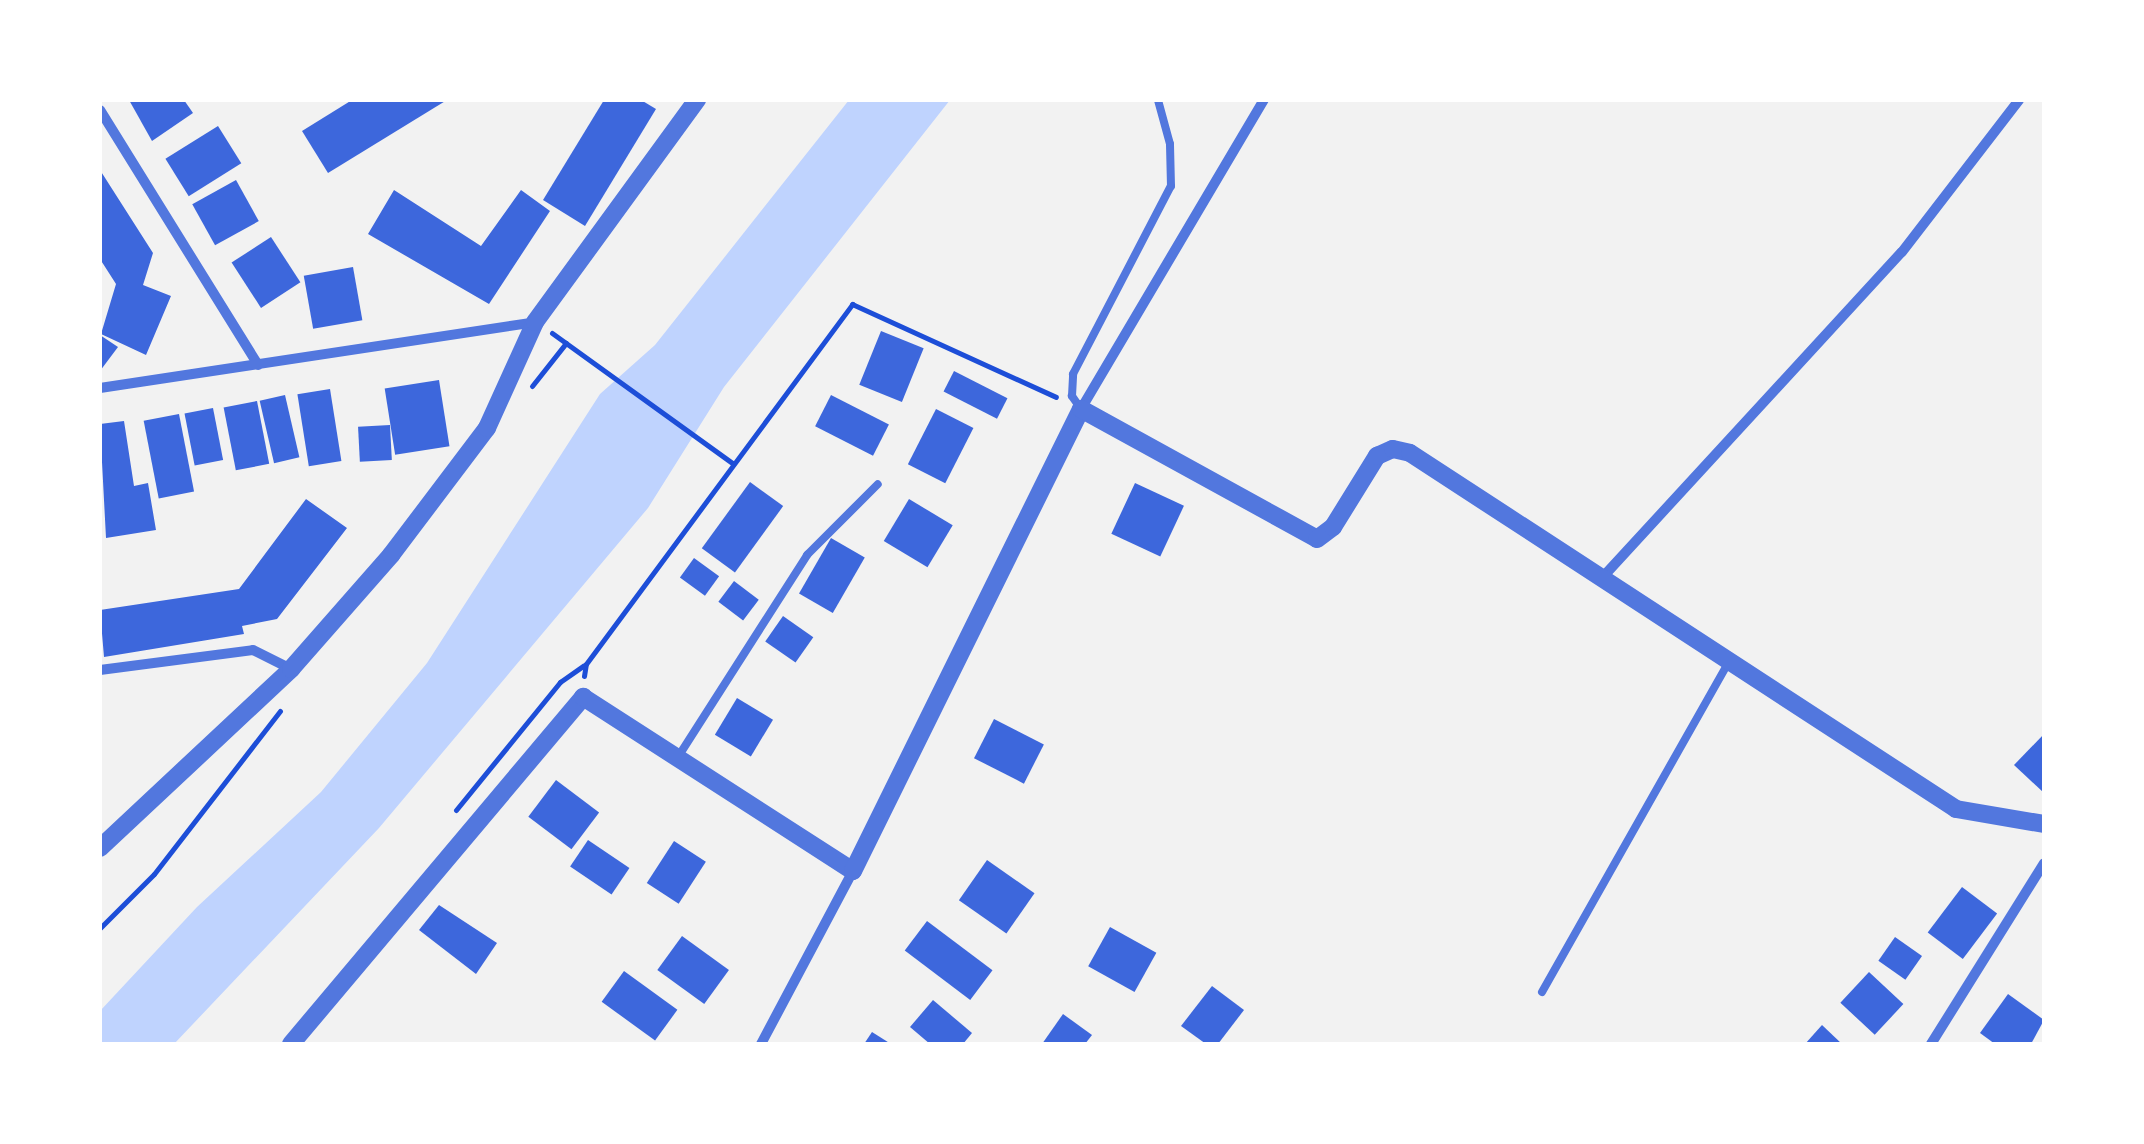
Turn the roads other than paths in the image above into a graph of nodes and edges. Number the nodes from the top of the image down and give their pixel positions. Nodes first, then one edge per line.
1 (698, 100) edge
2 (1158, 100) edge
3 (1264, 100) edge
4 (2019, 100) edge
5 (100, 110) edge
6 (536, 322) junction
7 (258, 366) junction
8 (100, 388) edge
9 (1082, 409) junction
10 (878, 484) dead end
11 (1601, 579) junction
12 (1729, 662) junction
13 (291, 669) junction
14 (100, 670) edge
15 (678, 757) junction
16 (2044, 824) edge
17 (109, 828) edge
18 (100, 848) edge
19 (2044, 863) edge
20 (852, 871) junction
21 (1542, 992) dead end
22 (291, 1044) edge
23 (761, 1044) edge
24 (1931, 1044) edge

1 - 6 street
2 - 9 lane
3 - 9 street
4 - 11 street
5 - 7 street
6 - 7 street
6 - 13 street
7 - 8 street
9 - 11 street
9 - 20 street
10 - 15 lane
11 - 12 street
12 - 16 street
12 - 21 lane
13 - 14 street
13 - 17 street
15 - 20 street
15 - 22 street
17 - 18 street
19 - 24 street
20 - 23 street

